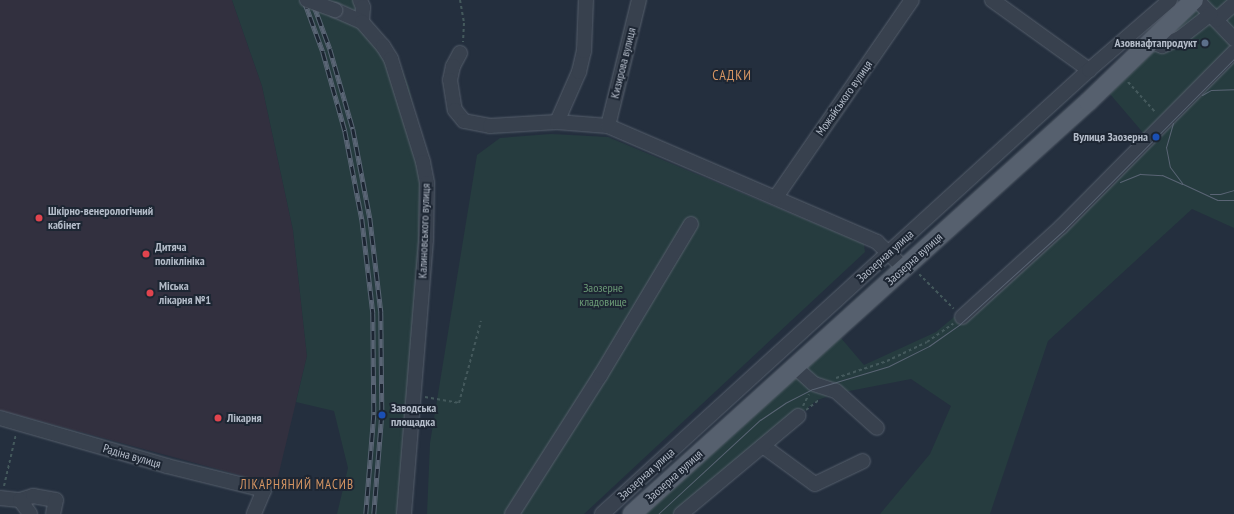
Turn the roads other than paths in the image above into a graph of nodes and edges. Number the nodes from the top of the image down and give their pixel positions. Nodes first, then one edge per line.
1 (307, 0) edge
2 (360, 0) edge
3 (586, 0) edge
4 (639, 0) edge
5 (912, 0) edge
6 (992, 0) edge
7 (1194, 0) edge
8 (1197, 0) edge
9 (1234, 4) edge
10 (1169, 5) edge
11 (1214, 17) junction
12 (362, 22) junction
13 (1234, 39) edge
14 (1152, 42) junction
15 (460, 52) road end
16 (1234, 52) edge
17 (1089, 70) junction
18 (557, 122) junction
19 (608, 126) junction
20 (776, 197) junction
21 (691, 224) dead end
22 (889, 252) junction
23 (906, 266) junction
24 (962, 317) road end
25 (795, 367) junction
26 (798, 416) road end
27 (0, 418) edge
28 (877, 428) dead end
29 (763, 446) junction
30 (863, 461) dead end
31 (1, 498) edge
32 (20, 500) junction
33 (30, 514) edge
34 (53, 514) edge
35 (254, 514) edge
36 (404, 514) edge
37 (512, 514) edge
38 (602, 514) edge
39 (632, 514) edge
40 (681, 514) edge

1 - 12 street, Калиновського вулиця, bridge
2 - 12 street
3 - 18 street
4 - 19 street, Кизирова вулиця
5 - 20 street, Можайського вулиця
6 - 17 street
7 - 10 main road, Заозерна вулиця
8 - 11 street
9 - 11 street
10 - 14 main road, Заозерна вулиця
10 - 17 street, Заозерная улица
11 - 13 street
11 - 14 street
12 - 36 street, Калиновського вулиця
14 - 23 main road, Заозерна вулиця
15 - 18 street
16 - 24 street
17 - 22 street, Заозерная улица
18 - 19 street
19 - 20 street
20 - 22 street
21 - 37 street
22 - 23 street
22 - 38 street, Заозерная улица
23 - 25 main road, Заозерна вулиця
25 - 28 street
25 - 39 main road, Заозерна вулиця
26 - 29 street
27 - 35 street, Радіна вулиця
29 - 30 street
29 - 40 street
31 - 32 street
32 - 33 street
32 - 34 street

